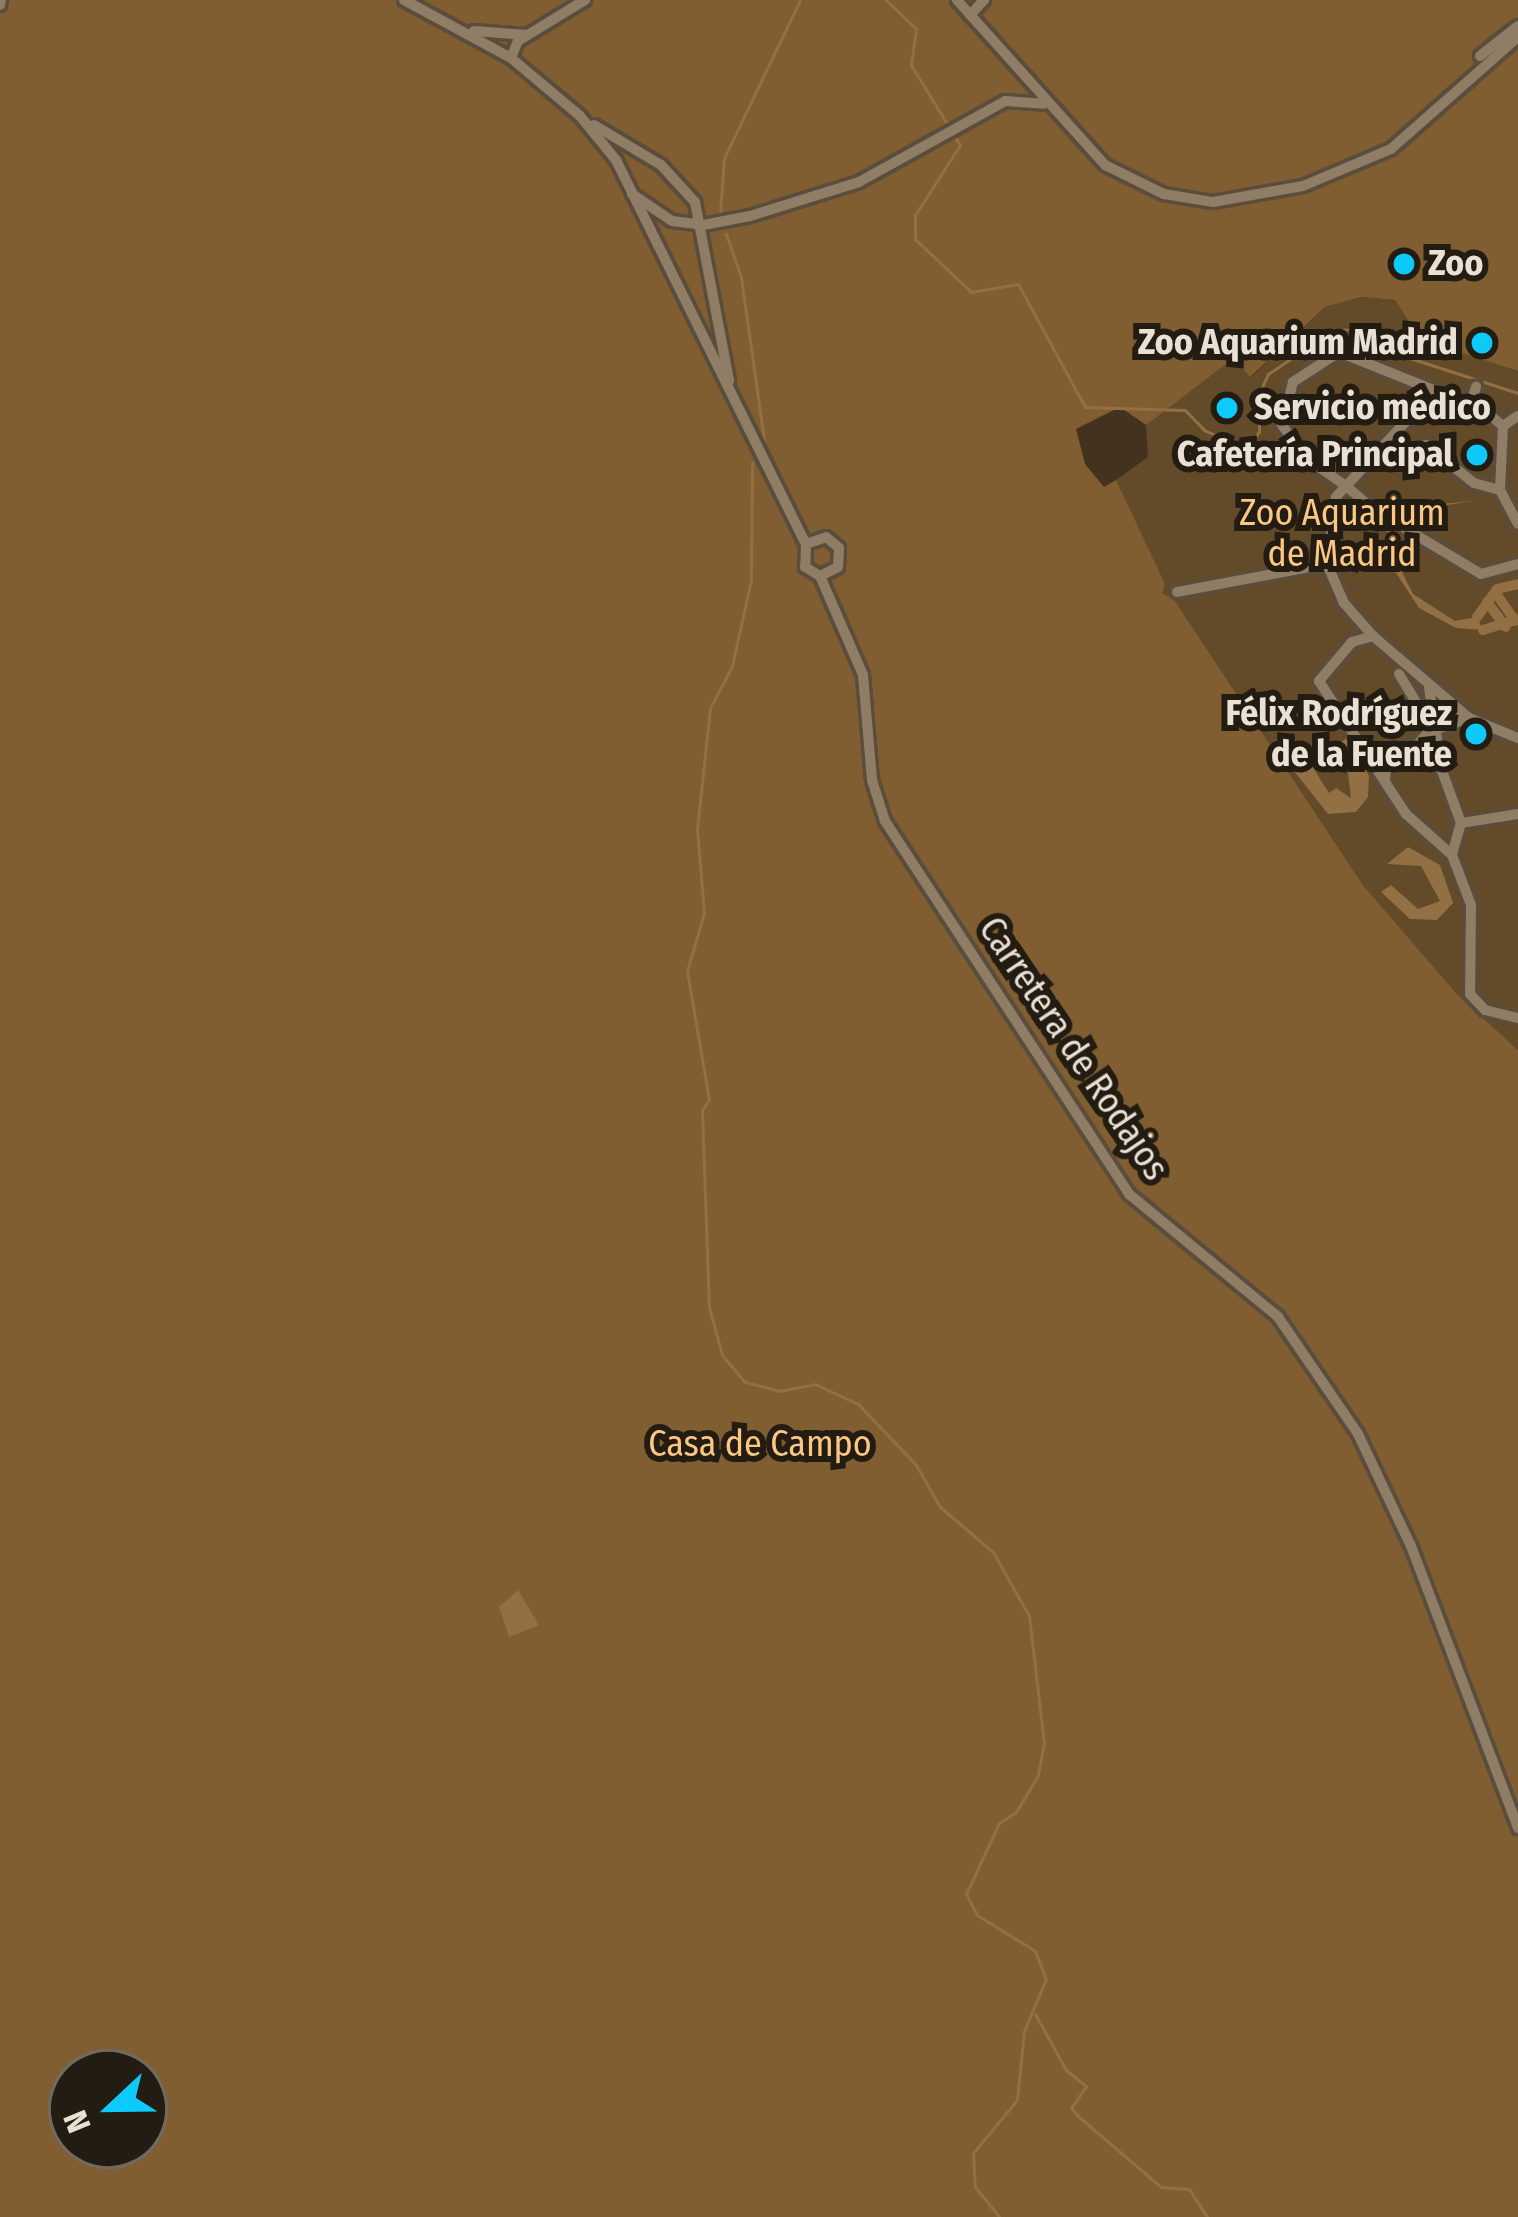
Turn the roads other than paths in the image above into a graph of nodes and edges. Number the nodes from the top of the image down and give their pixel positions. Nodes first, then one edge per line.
1 (404, 0) edge
2 (585, 0) edge
3 (957, 0) edge
4 (984, 0) edge
5 (970, 15) junction
6 (1518, 26) edge
7 (472, 31) junction
8 (530, 35) junction
9 (1518, 38) edge
10 (511, 58) junction
11 (1012, 65) junction
12 (1028, 84) junction
13 (1008, 100) junction
14 (1444, 100) junction
15 (1048, 106) junction
16 (580, 116) junction
17 (629, 192) junction
18 (703, 225) junction
19 (732, 396) junction
20 (1436, 403) junction
21 (1518, 416) edge
22 (1503, 427) junction
23 (1372, 460) junction
24 (1346, 486) junction
25 (1500, 490) junction
26 (1379, 514) dead end
27 (1518, 524) edge
28 (1406, 530) dead end
29 (806, 544) junction
30 (1327, 564) junction
31 (1518, 564) edge
32 (820, 576) junction
33 (1177, 592) dead end
34 (1355, 618) junction
35 (1373, 636) junction
36 (1352, 642) junction
37 (1399, 674) dead end
38 (1428, 686) junction
39 (1469, 718) junction
40 (1434, 727) junction
41 (1518, 738) edge
42 (1384, 781) junction
43 (1518, 814) edge
44 (1461, 823) junction
45 (1452, 855) junction
46 (1518, 1018) edge
47 (1518, 1828) edge

1 - 7 street
2 - 8 street
3 - 5 street
4 - 5 street
5 - 11 street
6 - 14 street
7 - 8 street
7 - 10 street
8 - 10 street
9 - 14 street
10 - 16 street
11 - 12 street
11 - 13 street
12 - 13 street
12 - 15 street
13 - 15 street
13 - 18 street
14 - 15 street
16 - 17 street
16 - 18 street
17 - 18 street
17 - 19 street
18 - 19 street
19 - 29 street
20 - 22 street
20 - 23 street
20 - 24 street
21 - 22 street
22 - 25 street
23 - 24 street
23 - 25 street
24 - 26 street
24 - 30 street
25 - 27 street
28 - 31 street
29 - 32 street
29 - 32 street
30 - 33 street
30 - 34 street
32 - 47 street, Carretera de Rodajos
34 - 35 street
34 - 36 street
35 - 36 street
35 - 38 street
36 - 42 street
37 - 40 street
38 - 39 street
38 - 40 street
39 - 40 street
39 - 41 street
40 - 42 street
40 - 44 street
42 - 45 street
43 - 44 street
44 - 45 street
45 - 46 street

